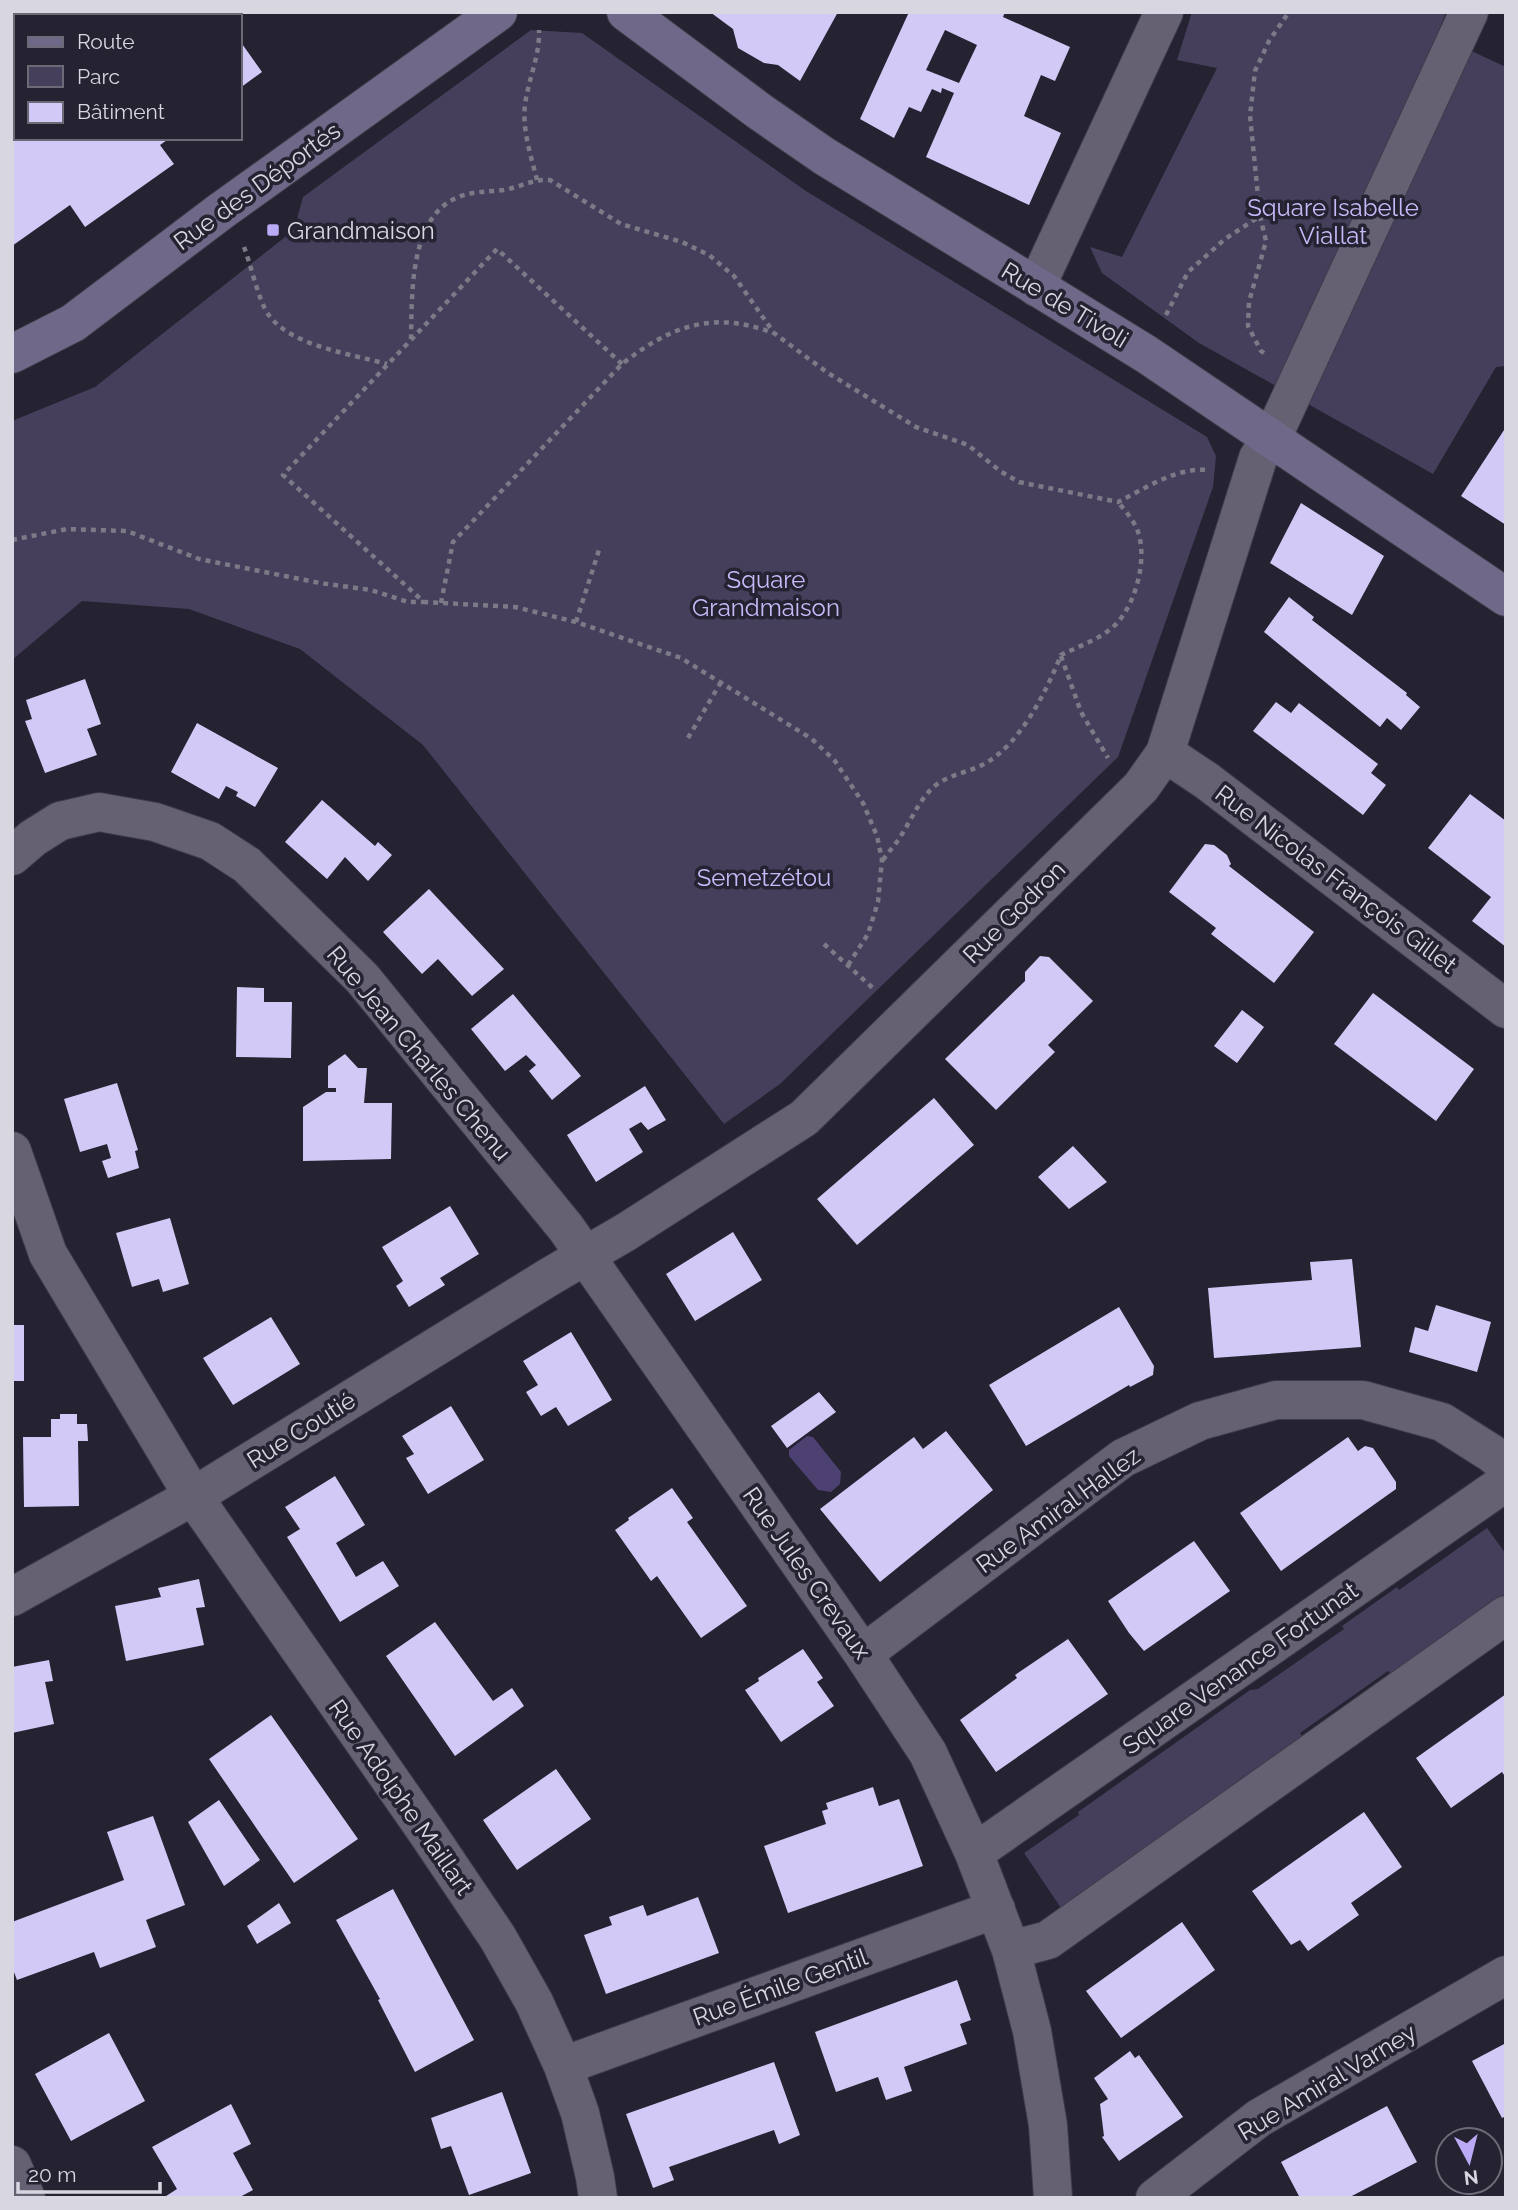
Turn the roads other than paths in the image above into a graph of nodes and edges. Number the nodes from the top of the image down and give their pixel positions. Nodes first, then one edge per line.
1 (626, 12) edge
2 (1164, 12) edge
3 (1469, 12) edge
4 (515, 16) edge
5 (1036, 287) junction
6 (12, 354) edge
7 (1272, 438) junction
8 (1506, 597) edge
9 (1165, 752) junction
10 (12, 856) edge
11 (1506, 1009) edge
12 (12, 1152) edge
13 (585, 1256) junction
14 (1506, 1465) edge
15 (1506, 1482) edge
16 (193, 1496) junction
17 (12, 1597) edge
18 (1506, 1615) edge
19 (863, 1654) junction
20 (974, 1853) junction
21 (996, 1909) junction
22 (1011, 1950) junction
23 (1506, 1975) edge
24 (564, 2066) junction
25 (12, 2165) edge
26 (26, 2198) edge
27 (598, 2198) edge
28 (1053, 2198) edge
29 (1155, 2198) edge

1 - 5 street, Rue de Tivoli
2 - 5 street
3 - 7 street, Rue Godron
4 - 6 street, Rue des Déportés
5 - 7 street, Rue de Tivoli
7 - 8 street, Rue de Tivoli
7 - 9 street, Rue Godron
9 - 11 street, Rue Nicolas François Gillet
9 - 13 street, Rue Godron
10 - 13 street, Rue Jean Charles Chenu
12 - 16 street
13 - 16 street, Rue Coutié
13 - 19 street, Rue Jules Crevaux
14 - 19 street, Rue Amiral Hallez
15 - 20 street, Square Venance Fortunat
16 - 17 street, Rue Coutié
16 - 24 street, Rue Adolphe Maillart
18 - 22 street
19 - 20 street, Rue Jules Crevaux
20 - 21 street, Rue Jules Crevaux
21 - 22 street, Rue Jules Crevaux
21 - 24 street, Rue Émile Gentil
22 - 28 street, Rue Jules Crevaux
23 - 29 street, Rue Amiral Varney
24 - 27 street, Rue Adolphe Maillart
25 - 26 street

